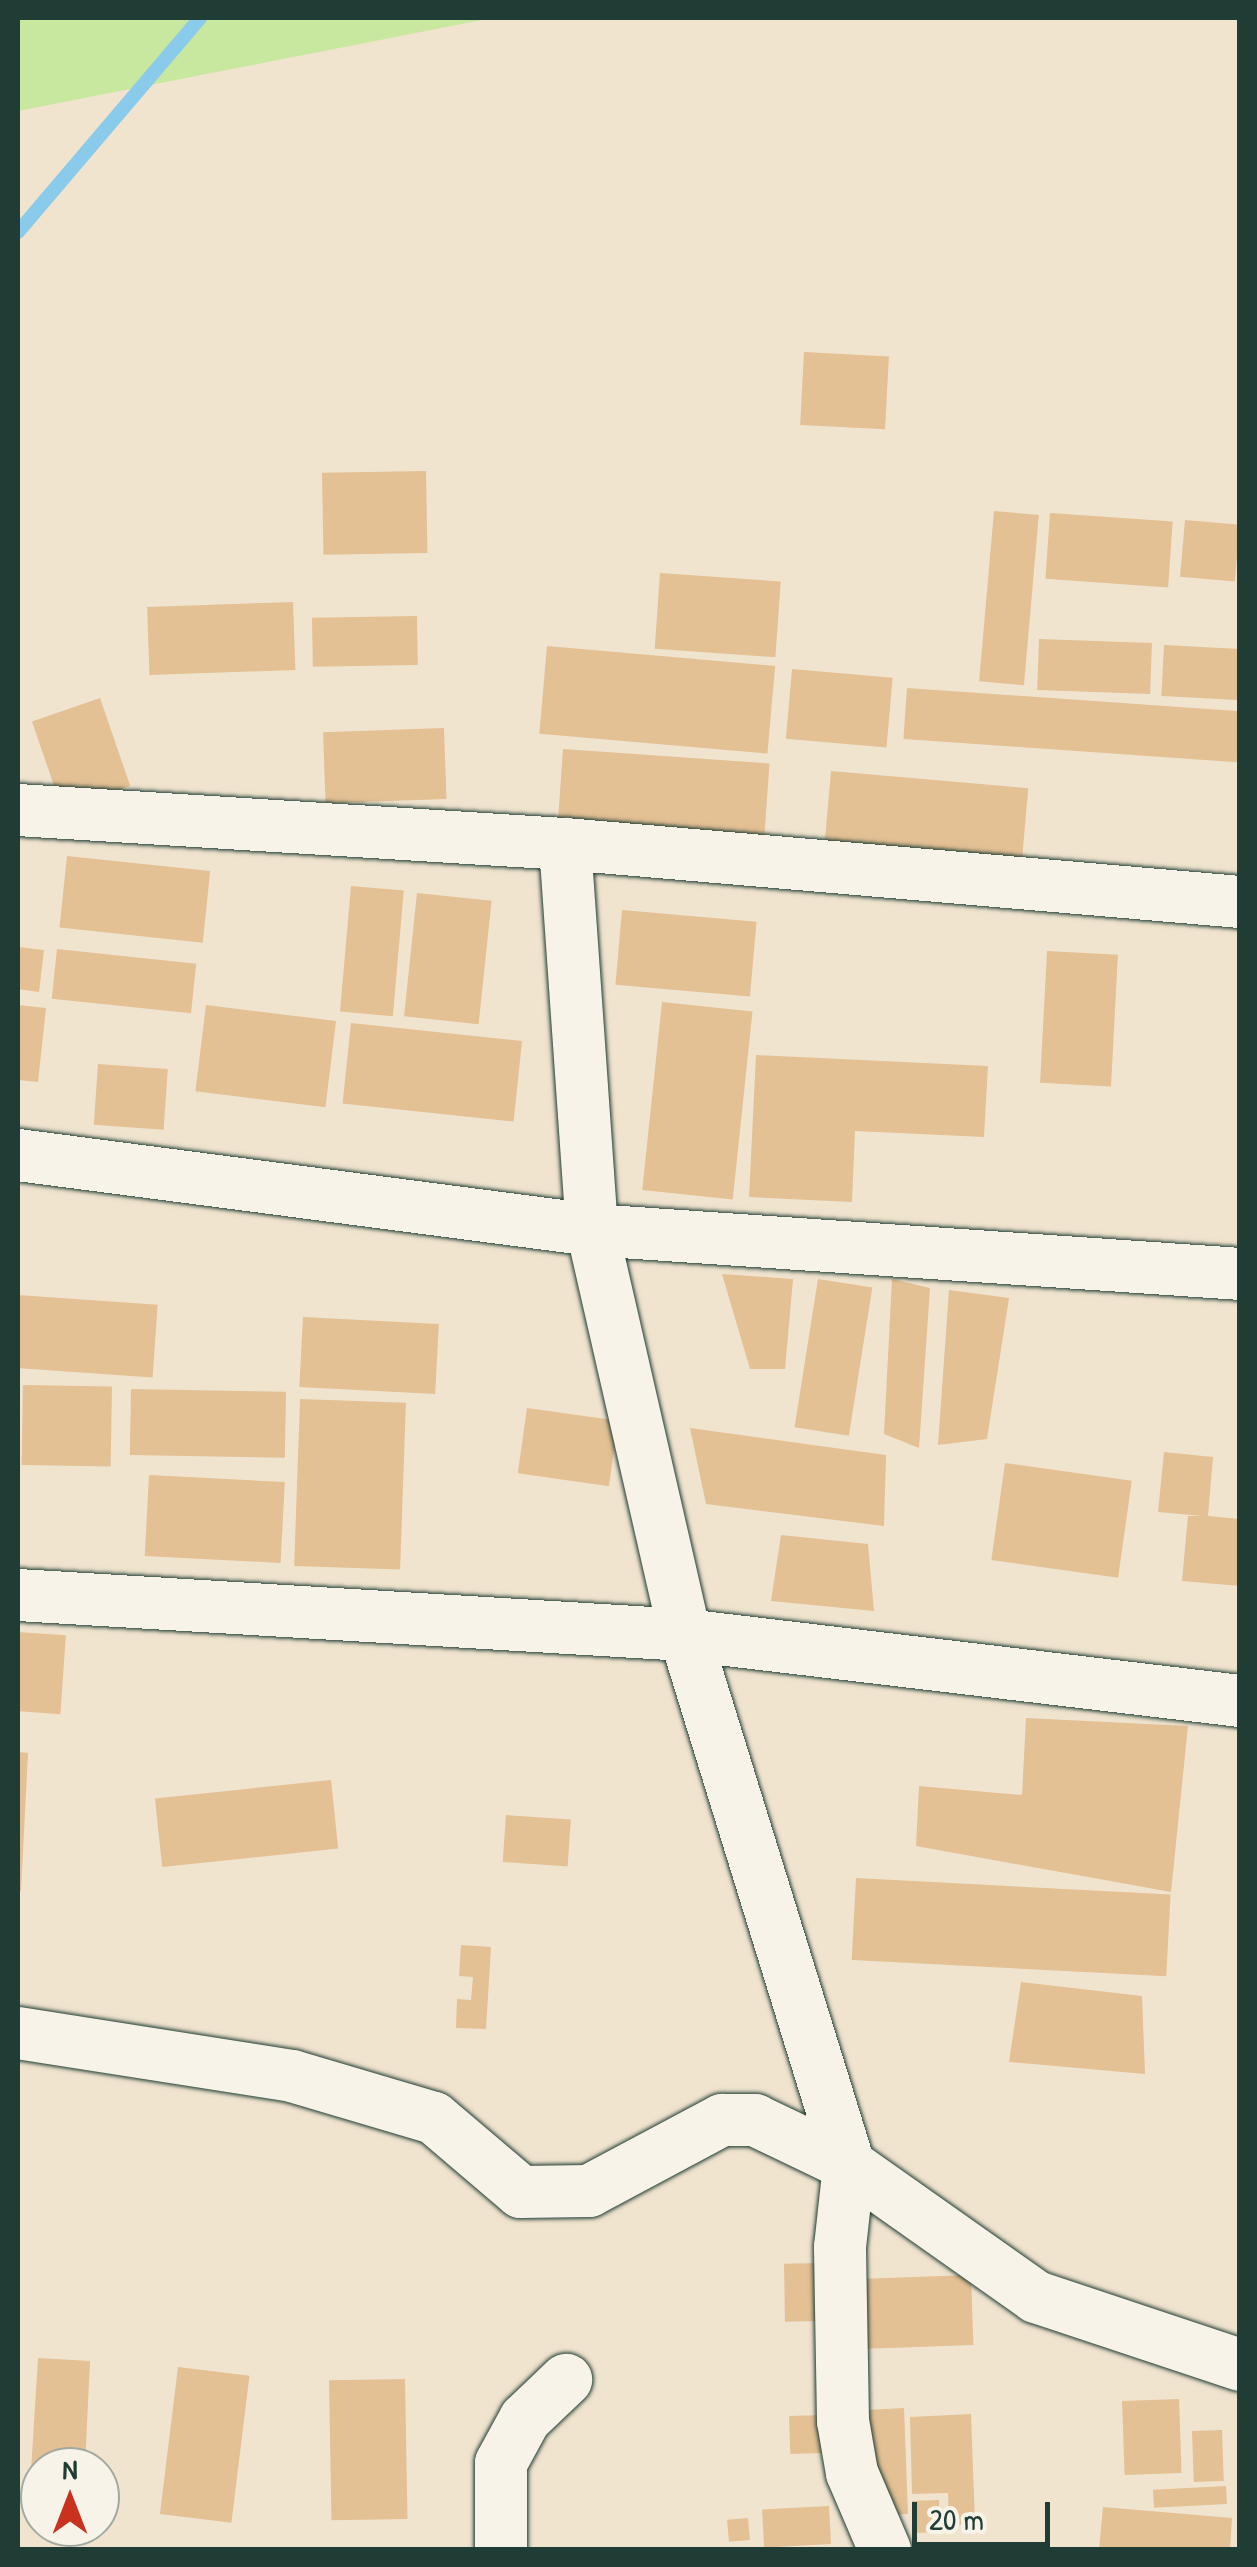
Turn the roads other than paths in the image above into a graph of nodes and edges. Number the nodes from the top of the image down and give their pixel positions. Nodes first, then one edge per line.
1 (18, 810) edge
2 (565, 844) junction
3 (1240, 902) edge
4 (18, 1154) edge
5 (592, 1230) junction
6 (1240, 1274) edge
7 (18, 1595) edge
8 (684, 1635) junction
9 (1240, 1700) edge
10 (18, 2033) edge
11 (850, 2165) junction
12 (1240, 2365) edge
13 (566, 2380) dead end
14 (501, 2550) edge
15 (885, 2550) edge

1 - 2 street
2 - 3 street
2 - 5 street
4 - 5 street
5 - 6 street
5 - 8 street
7 - 8 street
8 - 9 street
8 - 11 street
10 - 11 street
11 - 12 street
11 - 15 street
13 - 14 street

